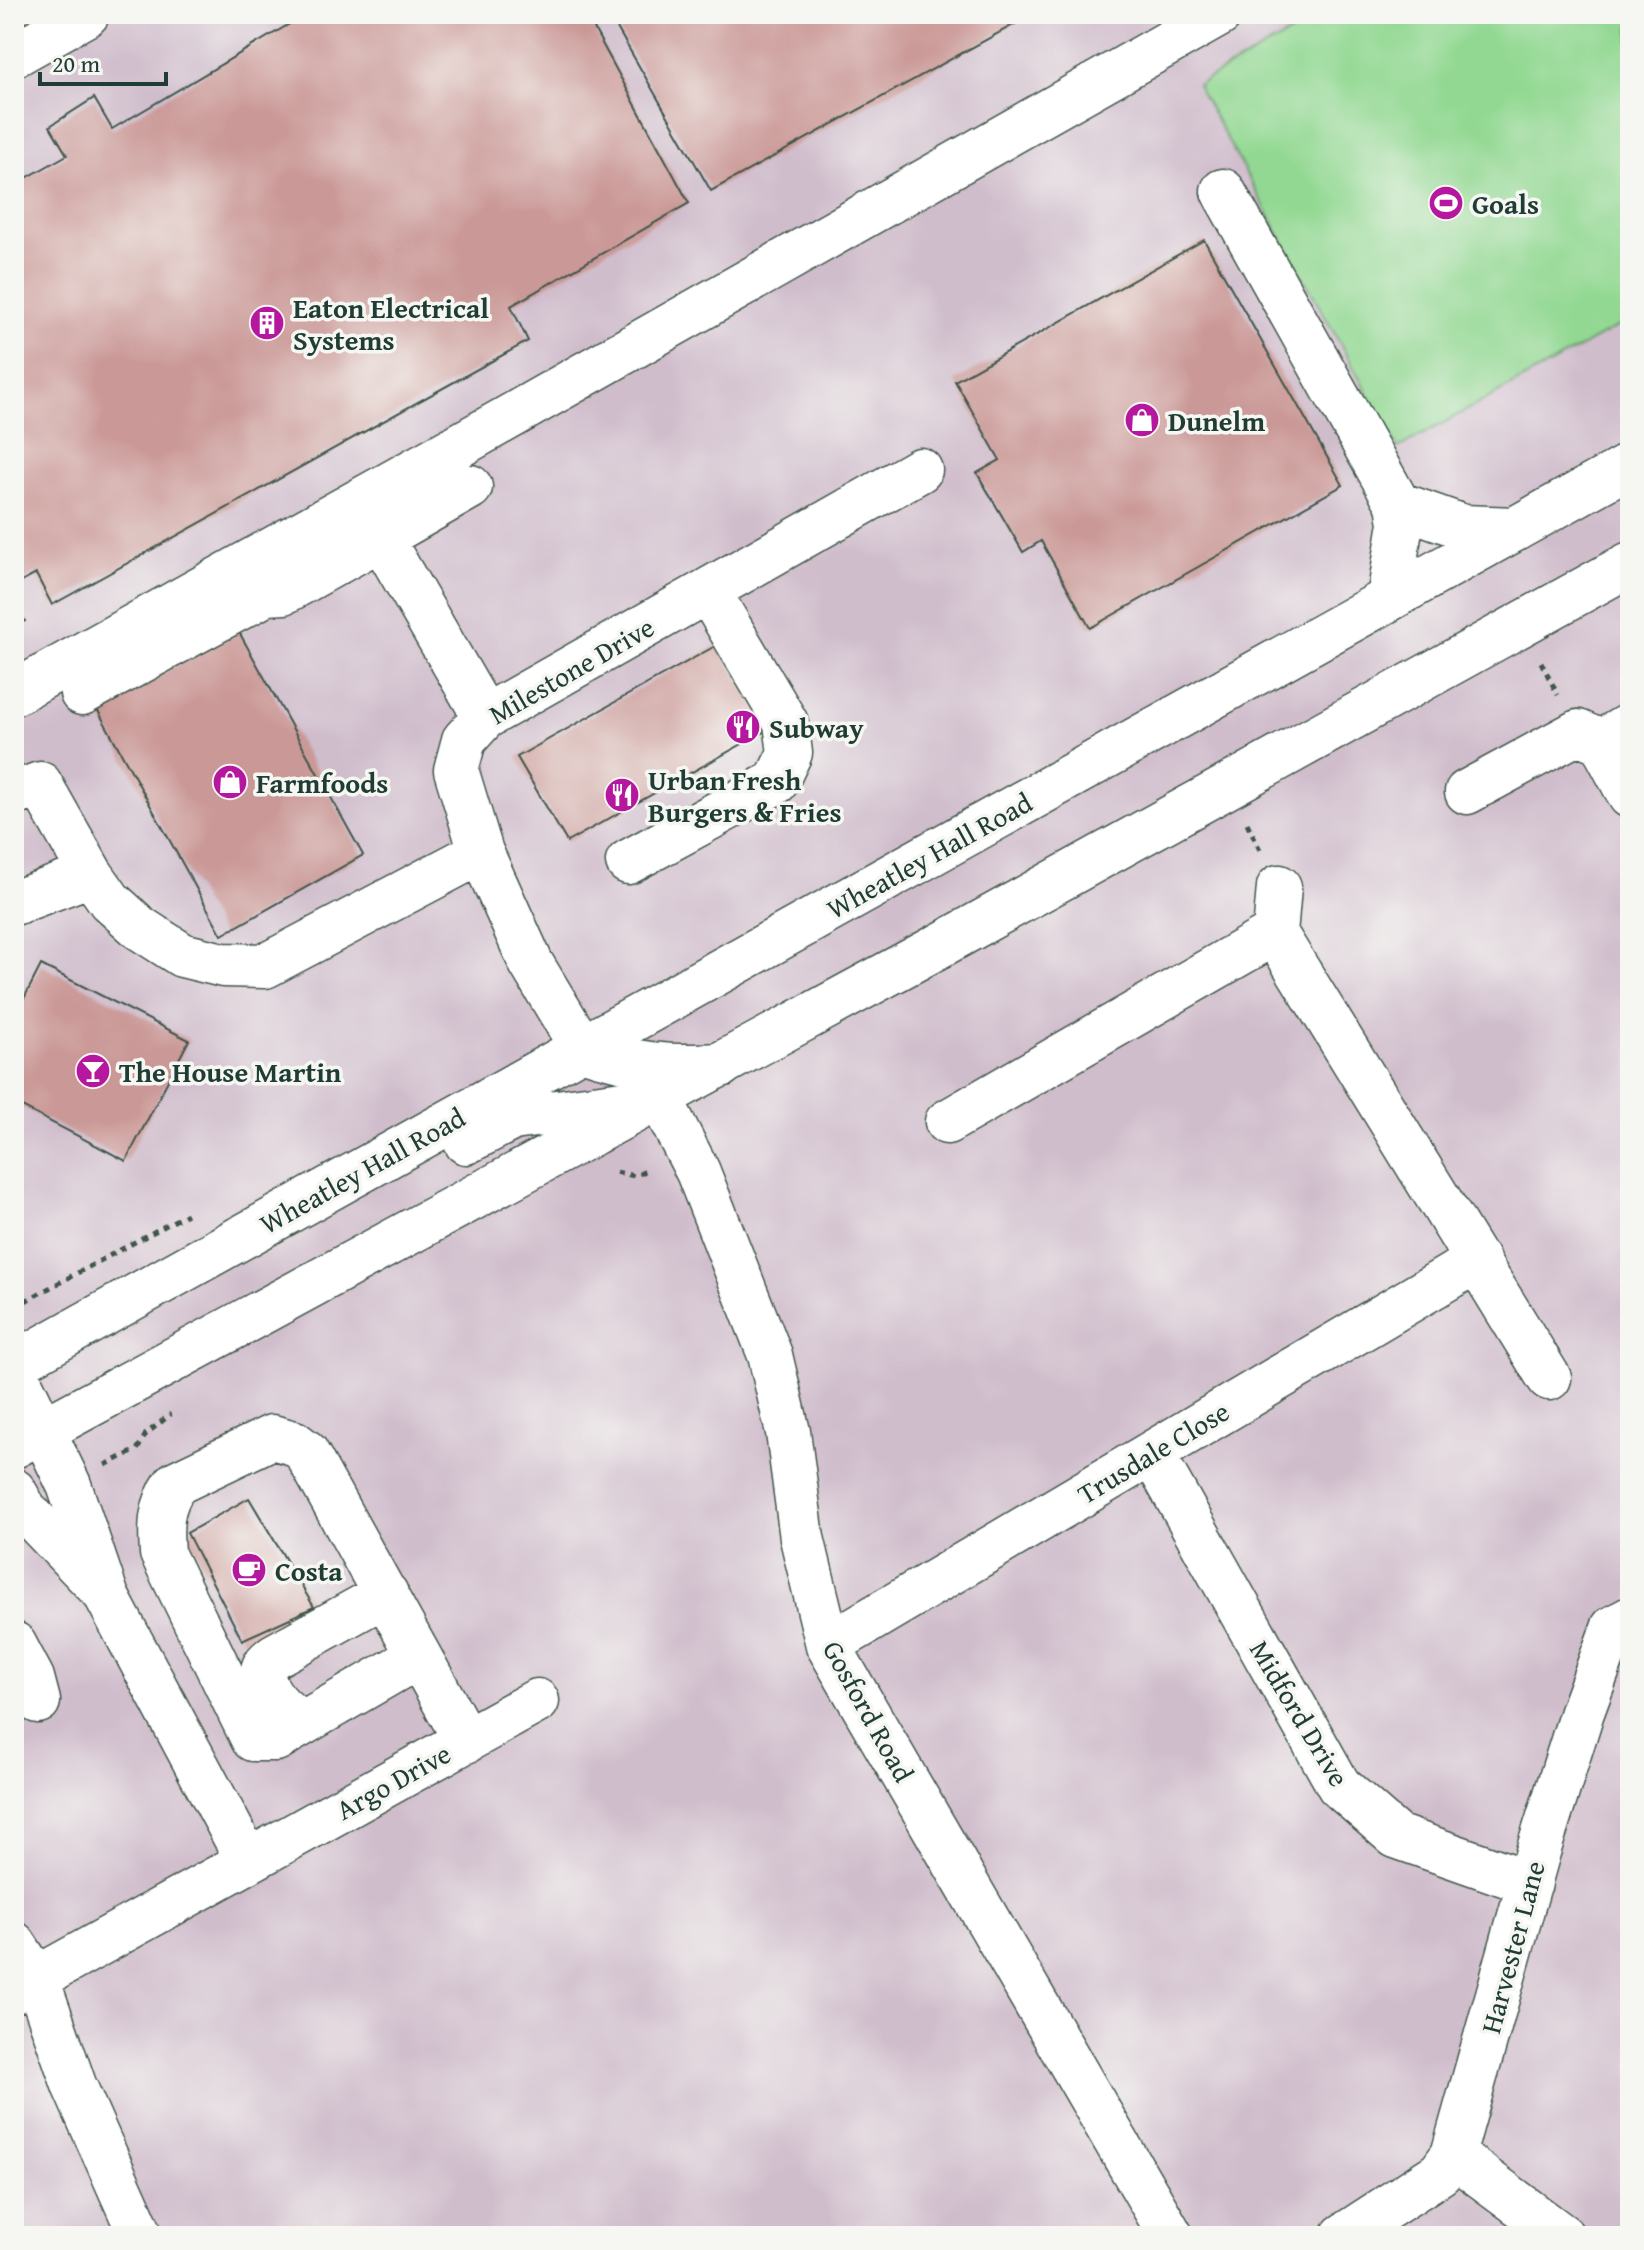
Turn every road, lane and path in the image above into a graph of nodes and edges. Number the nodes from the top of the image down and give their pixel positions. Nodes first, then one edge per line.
1 (87, 14) edge
2 (1220, 14) edge
3 (14, 55) edge
4 (1223, 191) dead end
5 (1630, 465) edge
6 (920, 470) dead end
7 (470, 487) dead end
8 (1398, 504) junction
9 (1515, 529) junction
10 (381, 538) junction
11 (1630, 564) edge
12 (726, 581) junction
13 (1389, 599) junction
14 (1537, 656) dead end
15 (14, 693) edge
16 (82, 693) dead end
17 (485, 717) junction
18 (1603, 733) edge
19 (1467, 792) dead end
20 (14, 794) edge
21 (1630, 796) edge
22 (1244, 817) dead end
23 (481, 852) junction
24 (628, 862) dead end
25 (91, 874) junction
26 (1279, 887) joint
27 (14, 903) edge
28 (1275, 933) junction
29 (582, 1048) junction
30 (721, 1065) junction
31 (660, 1098) junction
32 (947, 1122) dead end
33 (227, 1246) junction
34 (1478, 1260) junction
35 (14, 1364) edge
36 (14, 1370) edge
37 (1549, 1378) dead end
38 (29, 1438) edge
39 (1152, 1453) junction
40 (14, 1491) edge
41 (386, 1594) junction
42 (107, 1597) junction
43 (1630, 1619) edge
44 (14, 1644) edge
45 (828, 1645) junction
46 (419, 1656) junction
47 (38, 1701) dead end
48 (537, 1701) dead end
49 (305, 1722) junction
50 (466, 1741) junction
51 (248, 1861) junction
52 (1530, 1883) junction
53 (22, 1971) edge
54 (1453, 2155) junction
55 (141, 2236) edge
56 (1171, 2236) edge
57 (1343, 2236) edge
58 (1562, 2236) edge

1 - 3 main road
2 - 15 main road
4 - 8 main road
5 - 9 main road, Wheatley Hall Road
6 - 12 main road, Milestone Drive
7 - 10 main road
8 - 9 main road
8 - 13 main road
9 - 13 main road, Wheatley Hall Road
10 - 16 main road
10 - 17 main road
11 - 30 main road, Wheatley Hall Road
12 - 17 main road, Milestone Drive
12 - 24 main road
13 - 29 main road, Wheatley Hall Road
14 - 18 path
17 - 23 main road, Milestone Drive
18 - 19 main road
18 - 21 main road
20 - 25 main road
22 - 26 path
23 - 25 main road
23 - 29 main road, Milestone Drive
25 - 27 main road
26 - 28 main road
28 - 32 main road
28 - 34 main road
29 - 30 main road
29 - 33 main road, Wheatley Hall Road
30 - 31 main road, Wheatley Hall Road
31 - 33 main road, Wheatley Hall Road
31 - 38 main road, Wheatley Hall Road
31 - 45 main road, Gosford Road
33 - 35 main road, Wheatley Hall Road
34 - 37 main road
34 - 39 main road, Trusdale Close
36 - 38 main road
38 - 42 main road
39 - 45 main road, Trusdale Close
39 - 52 main road, Midford Drive
40 - 42 main road
41 - 46 main road
41 - 49 main road
41 - 49 main road
42 - 51 main road
43 - 52 main road, Harvester Lane
44 - 47 main road
45 - 56 main road, Gosford Road
46 - 49 main road
46 - 50 main road
48 - 50 main road, Argo Drive
50 - 51 main road, Argo Drive
51 - 53 main road, Argo Drive
52 - 54 main road, Harvester Lane
53 - 55 main road
54 - 57 main road, Harvester Lane
54 - 58 main road

